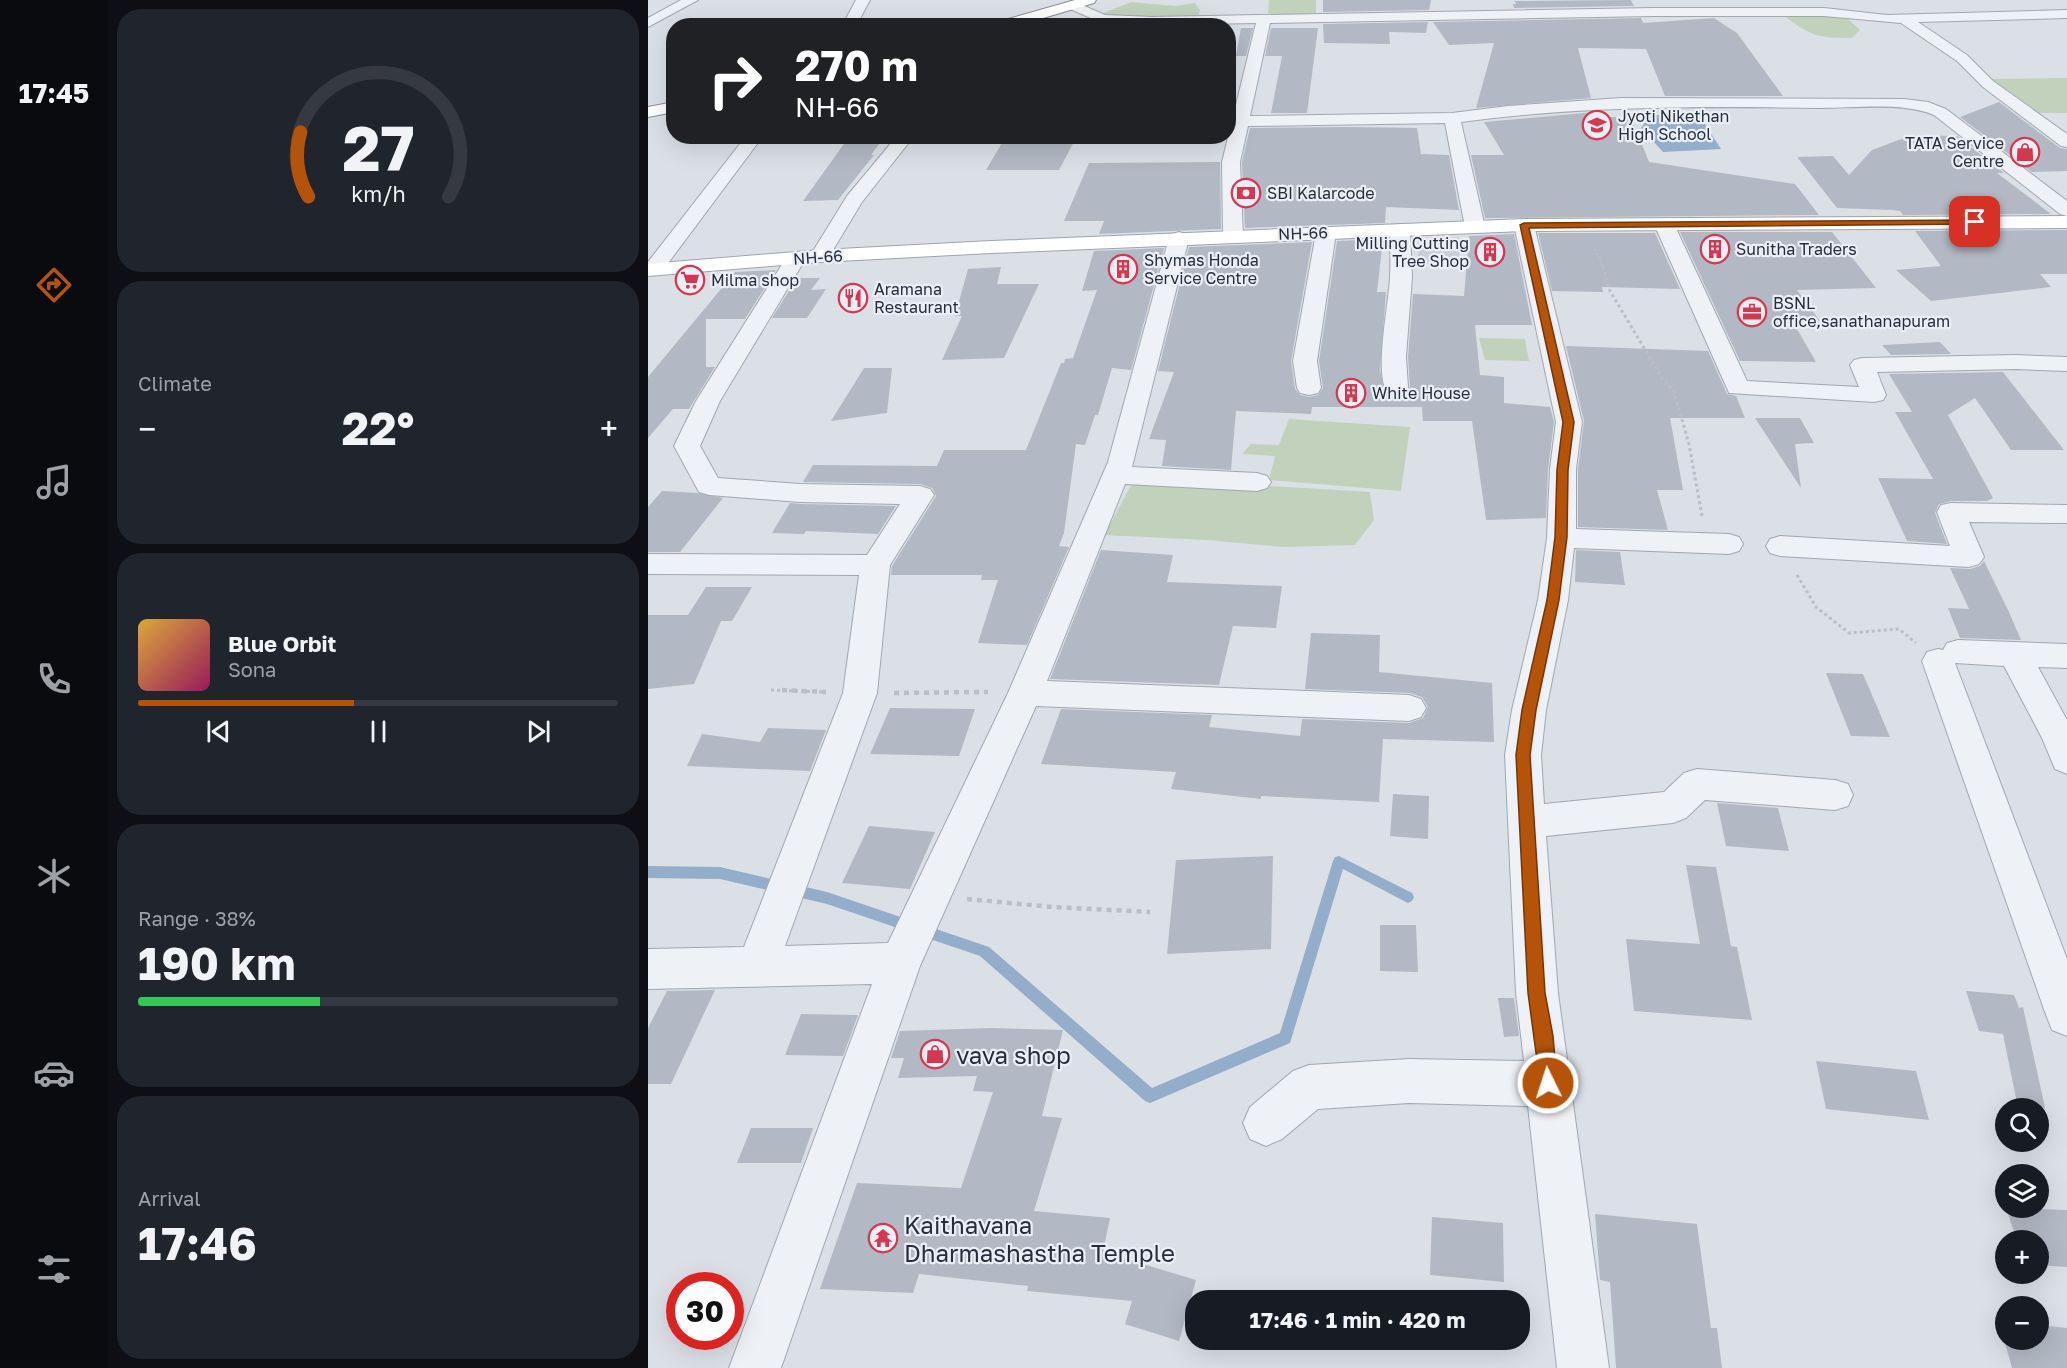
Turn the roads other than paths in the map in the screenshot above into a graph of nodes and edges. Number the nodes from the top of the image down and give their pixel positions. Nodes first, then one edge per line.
1 (691, 0) edge
2 (863, 0) edge
3 (1489, 0) edge
4 (1761, 0) edge
5 (1995, 0) edge
6 (1081, 2) edge
7 (1899, 2) dead end
8 (2034, 2) dead end
9 (1773, 12) junction
10 (2062, 14) edge
11 (1498, 15) junction
12 (2016, 15) junction
13 (1919, 17) junction
14 (853, 18) edge
15 (1026, 18) edge
16 (1101, 18) edge
17 (1903, 18) junction
18 (1264, 19) junction
19 (1236, 20) edge
20 (648, 23) edge
21 (666, 109) edge
22 (648, 112) edge
23 (1452, 118) junction
24 (1240, 121) junction
25 (1236, 139) edge
26 (2067, 142) edge
27 (748, 144) edge
28 (900, 144) edge
29 (1235, 144) edge
30 (2067, 210) edge
31 (2067, 222) edge
32 (1664, 224) junction
33 (1524, 225) junction
34 (1475, 227) junction
35 (1400, 230) junction
36 (1326, 232) junction
37 (1233, 236) junction
38 (1179, 238) junction
39 (820, 256) junction
40 (796, 258) junction
41 (651, 270) edge
42 (2067, 364) edge
43 (1396, 387) dead end
44 (1310, 388) dead end
45 (1115, 475) junction
46 (1257, 482) dead end
47 (2067, 514) edge
48 (1561, 537) junction
49 (1729, 544) road end
50 (1780, 546) road end
51 (648, 564) edge
52 (875, 566) junction
53 (2014, 654) junction
54 (2067, 656) edge
55 (1025, 693) junction
56 (1409, 708) dead end
57 (2067, 759) edge
58 (1835, 795) dead end
59 (1526, 822) junction
60 (900, 963) junction
61 (757, 966) junction
62 (648, 969) edge
63 (2067, 1015) edge
64 (1548, 1083) junction
65 (1266, 1123) dead end
66 (755, 1368) edge
67 (1583, 1368) edge

1 - 20 street
2 - 14 street
3 - 11 street
4 - 9 street
5 - 12 street
6 - 15 main road
6 - 16 street
7 - 13 street
8 - 10 street
9 - 11 street
9 - 17 street
10 - 12 street
11 - 18 street
12 - 13 street
13 - 17 street
17 - 26 street
18 - 19 street
18 - 24 street
21 - 22 main road
23 - 24 street
23 - 30 street
23 - 34 street
24 - 25 street
27 - 41 street
28 - 39 street
29 - 37 street
31 - 32 main road, NH-66
32 - 33 main road, NH-66
32 - 42 street
33 - 34 main road, NH-66
33 - 48 street
34 - 35 main road, NH-66
35 - 36 main road, NH-66
35 - 43 street
36 - 37 main road, NH-66
36 - 44 street
37 - 38 main road, NH-66
38 - 39 main road, NH-66
38 - 45 street
39 - 40 main road, NH-66
40 - 41 main road, NH-66
40 - 52 street
45 - 46 street
45 - 55 street
47 - 50 street
48 - 49 street
48 - 59 street
51 - 52 street
52 - 61 street
53 - 54 street
53 - 57 street
53 - 63 street
55 - 56 street
55 - 60 street
58 - 59 street
59 - 64 street
60 - 61 street
60 - 66 street
61 - 62 street
64 - 65 street
64 - 67 street

